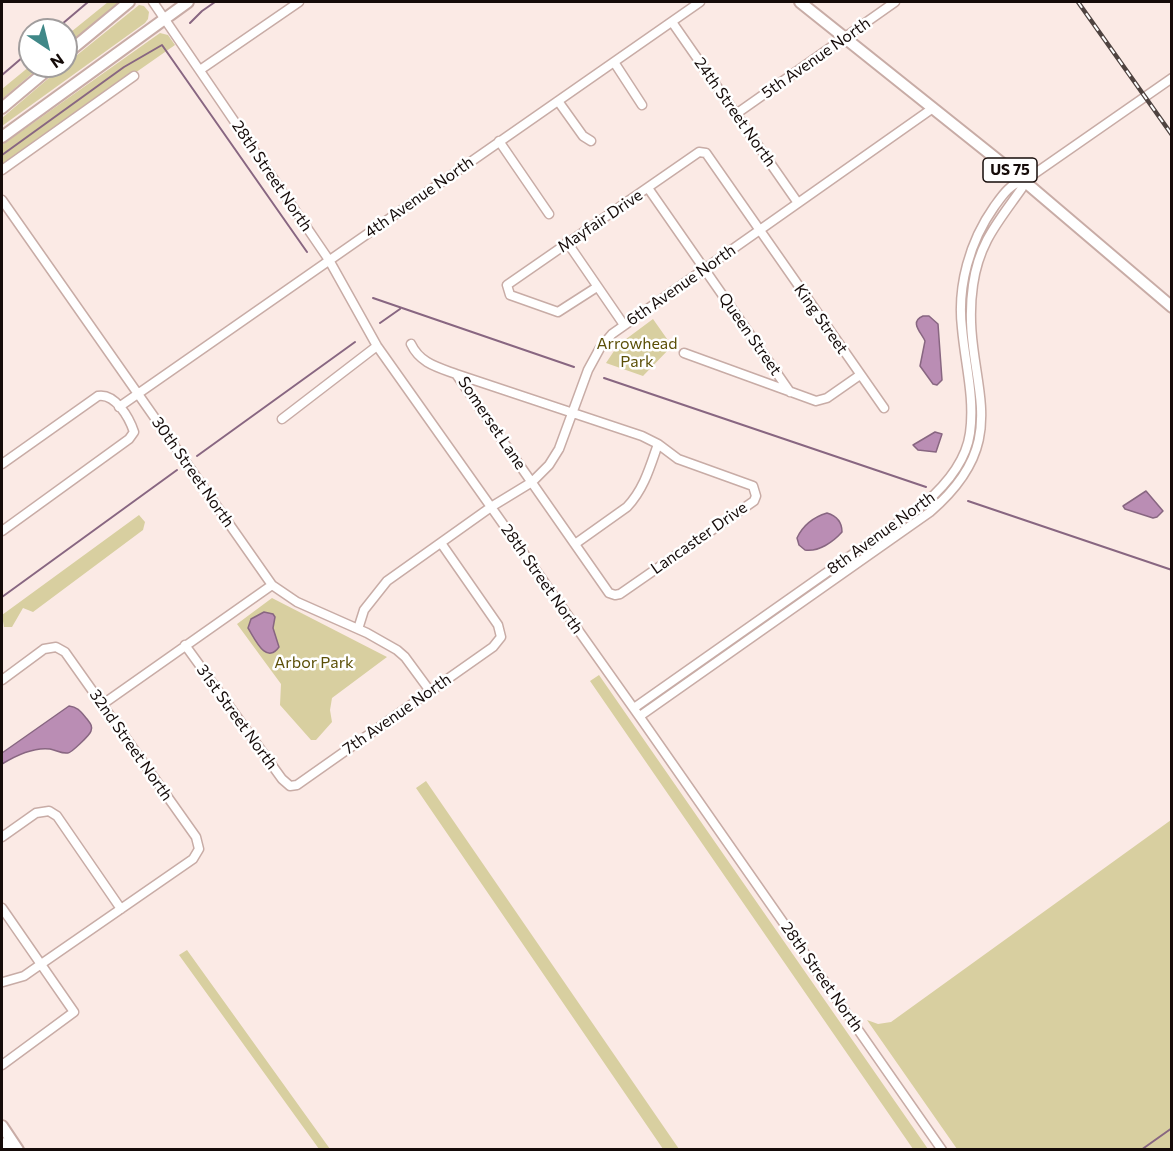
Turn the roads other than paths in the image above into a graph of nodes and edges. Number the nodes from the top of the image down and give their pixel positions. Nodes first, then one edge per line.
1 (129, 2) edge
2 (153, 2) edge
3 (188, 2) edge
4 (299, 2) edge
5 (700, 2) edge
6 (800, 2) edge
7 (895, 2) edge
8 (165, 18) junction
9 (672, 22) junction
10 (845, 37) junction
11 (78, 44) edge
12 (614, 62) junction
13 (200, 70) junction
14 (134, 76) dead end
15 (38, 78) edge
16 (1172, 78) edge
17 (558, 101) junction
18 (642, 105) dead end
19 (2, 108) edge
20 (933, 108) junction
21 (736, 114) junction
22 (2, 137) edge
23 (499, 141) junction
24 (591, 141) dead end
25 (2, 170) edge
26 (1024, 181) junction
27 (648, 188) junction
28 (2, 200) edge
29 (798, 203) junction
30 (549, 214) dead end
31 (759, 230) junction
32 (567, 242) junction
33 (329, 260) junction
34 (705, 268) junction
35 (597, 287) junction
36 (1172, 307) edge
37 (624, 325) junction
38 (411, 344) dead end
39 (377, 346) junction
40 (684, 353) dead end
41 (456, 374) junction
42 (860, 375) junction
43 (790, 392) junction
44 (139, 393) junction
45 (119, 407) junction
46 (884, 408) dead end
47 (572, 412) junction
48 (282, 419) dead end
49 (658, 444) junction
50 (963, 458) junction
51 (2, 464) edge
52 (975, 464) junction
53 (532, 482) junction
54 (491, 507) junction
55 (2, 531) edge
56 (441, 543) junction
57 (574, 544) junction
58 (272, 585) junction
59 (358, 629) junction
60 (185, 645) junction
61 (2, 680) edge
62 (430, 691) junction
63 (103, 704) junction
64 (634, 708) junction
65 (639, 716) junction
66 (290, 786) joint
67 (2, 837) edge
68 (2, 908) edge
69 (121, 909) junction
70 (41, 965) junction
71 (3, 982) dead end
72 (2, 1065) edge
73 (2, 1126) edge
74 (2, 1143) edge
75 (6, 1149) edge
76 (18, 1149) edge
77 (942, 1149) edge

1 - 11 main road
2 - 8 street, 28th Street North
3 - 8 main road
4 - 13 street
5 - 9 street, 4th Avenue North
6 - 10 main road, US 75
7 - 10 street, 5th Avenue North
8 - 13 street, 28th Street North
8 - 22 main road
9 - 12 street, 4th Avenue North
9 - 21 street, 24th Street North
10 - 20 main road, US 75
10 - 21 street, 5th Avenue North
12 - 17 street, 4th Avenue North
12 - 18 street
13 - 33 street, 28th Street North
14 - 25 street
15 - 19 main road
16 - 26 street
17 - 23 street, 4th Avenue North
17 - 24 street
20 - 26 main road, US 75
20 - 29 street, 6th Avenue North
21 - 29 street, 24th Street North
23 - 30 street
23 - 33 street, 4th Avenue North
26 - 36 main road, US 75
26 - 50 street, 8th Avenue North
26 - 52 street, 8th Avenue North
27 - 31 street, Mayfair Drive
27 - 32 street, Mayfair Drive
27 - 34 street, Queen Street
28 - 44 street, 30th Street North
29 - 31 street, 6th Avenue North
31 - 34 street, 6th Avenue North
31 - 42 street, King Street
32 - 35 street
32 - 35 street, Mayfair Drive
33 - 39 street, 28th Street North
33 - 44 street, 4th Avenue North
34 - 37 street, 6th Avenue North
34 - 43 street, Queen Street
35 - 37 street
37 - 47 street, 6th Avenue North
38 - 41 street
39 - 48 street
39 - 54 street, 28th Street North
40 - 43 street
41 - 47 street, Somerset Lane
41 - 53 street, Somerset Lane
42 - 43 street
42 - 46 street, King Street
44 - 45 street, 4th Avenue North
44 - 58 street, 30th Street North
45 - 51 street
45 - 55 street
47 - 49 street, Lancaster Drive
47 - 53 street, 6th Avenue North
49 - 57 street
49 - 57 street, Lancaster Drive
50 - 52 street
50 - 64 street, 8th Avenue North
52 - 65 street, 8th Avenue North
53 - 54 street, 6th Avenue North
53 - 57 street, Lancaster Drive
54 - 56 street, 6th Avenue North
54 - 64 street, 28th Street North
56 - 59 street, 6th Avenue North
56 - 62 street, 7th Avenue North
58 - 59 street, 30th Street North
58 - 60 street
59 - 62 street, 30th Street North
60 - 63 street
60 - 66 street, 31st Street North
61 - 63 street, 32nd Street North
62 - 66 street, 7th Avenue North
63 - 69 street, 32nd Street North
64 - 65 street, 28th Street North
65 - 77 street, 28th Street North
67 - 69 street
68 - 70 street
69 - 70 street
70 - 71 street
70 - 72 street
73 - 76 main road
74 - 75 main road

